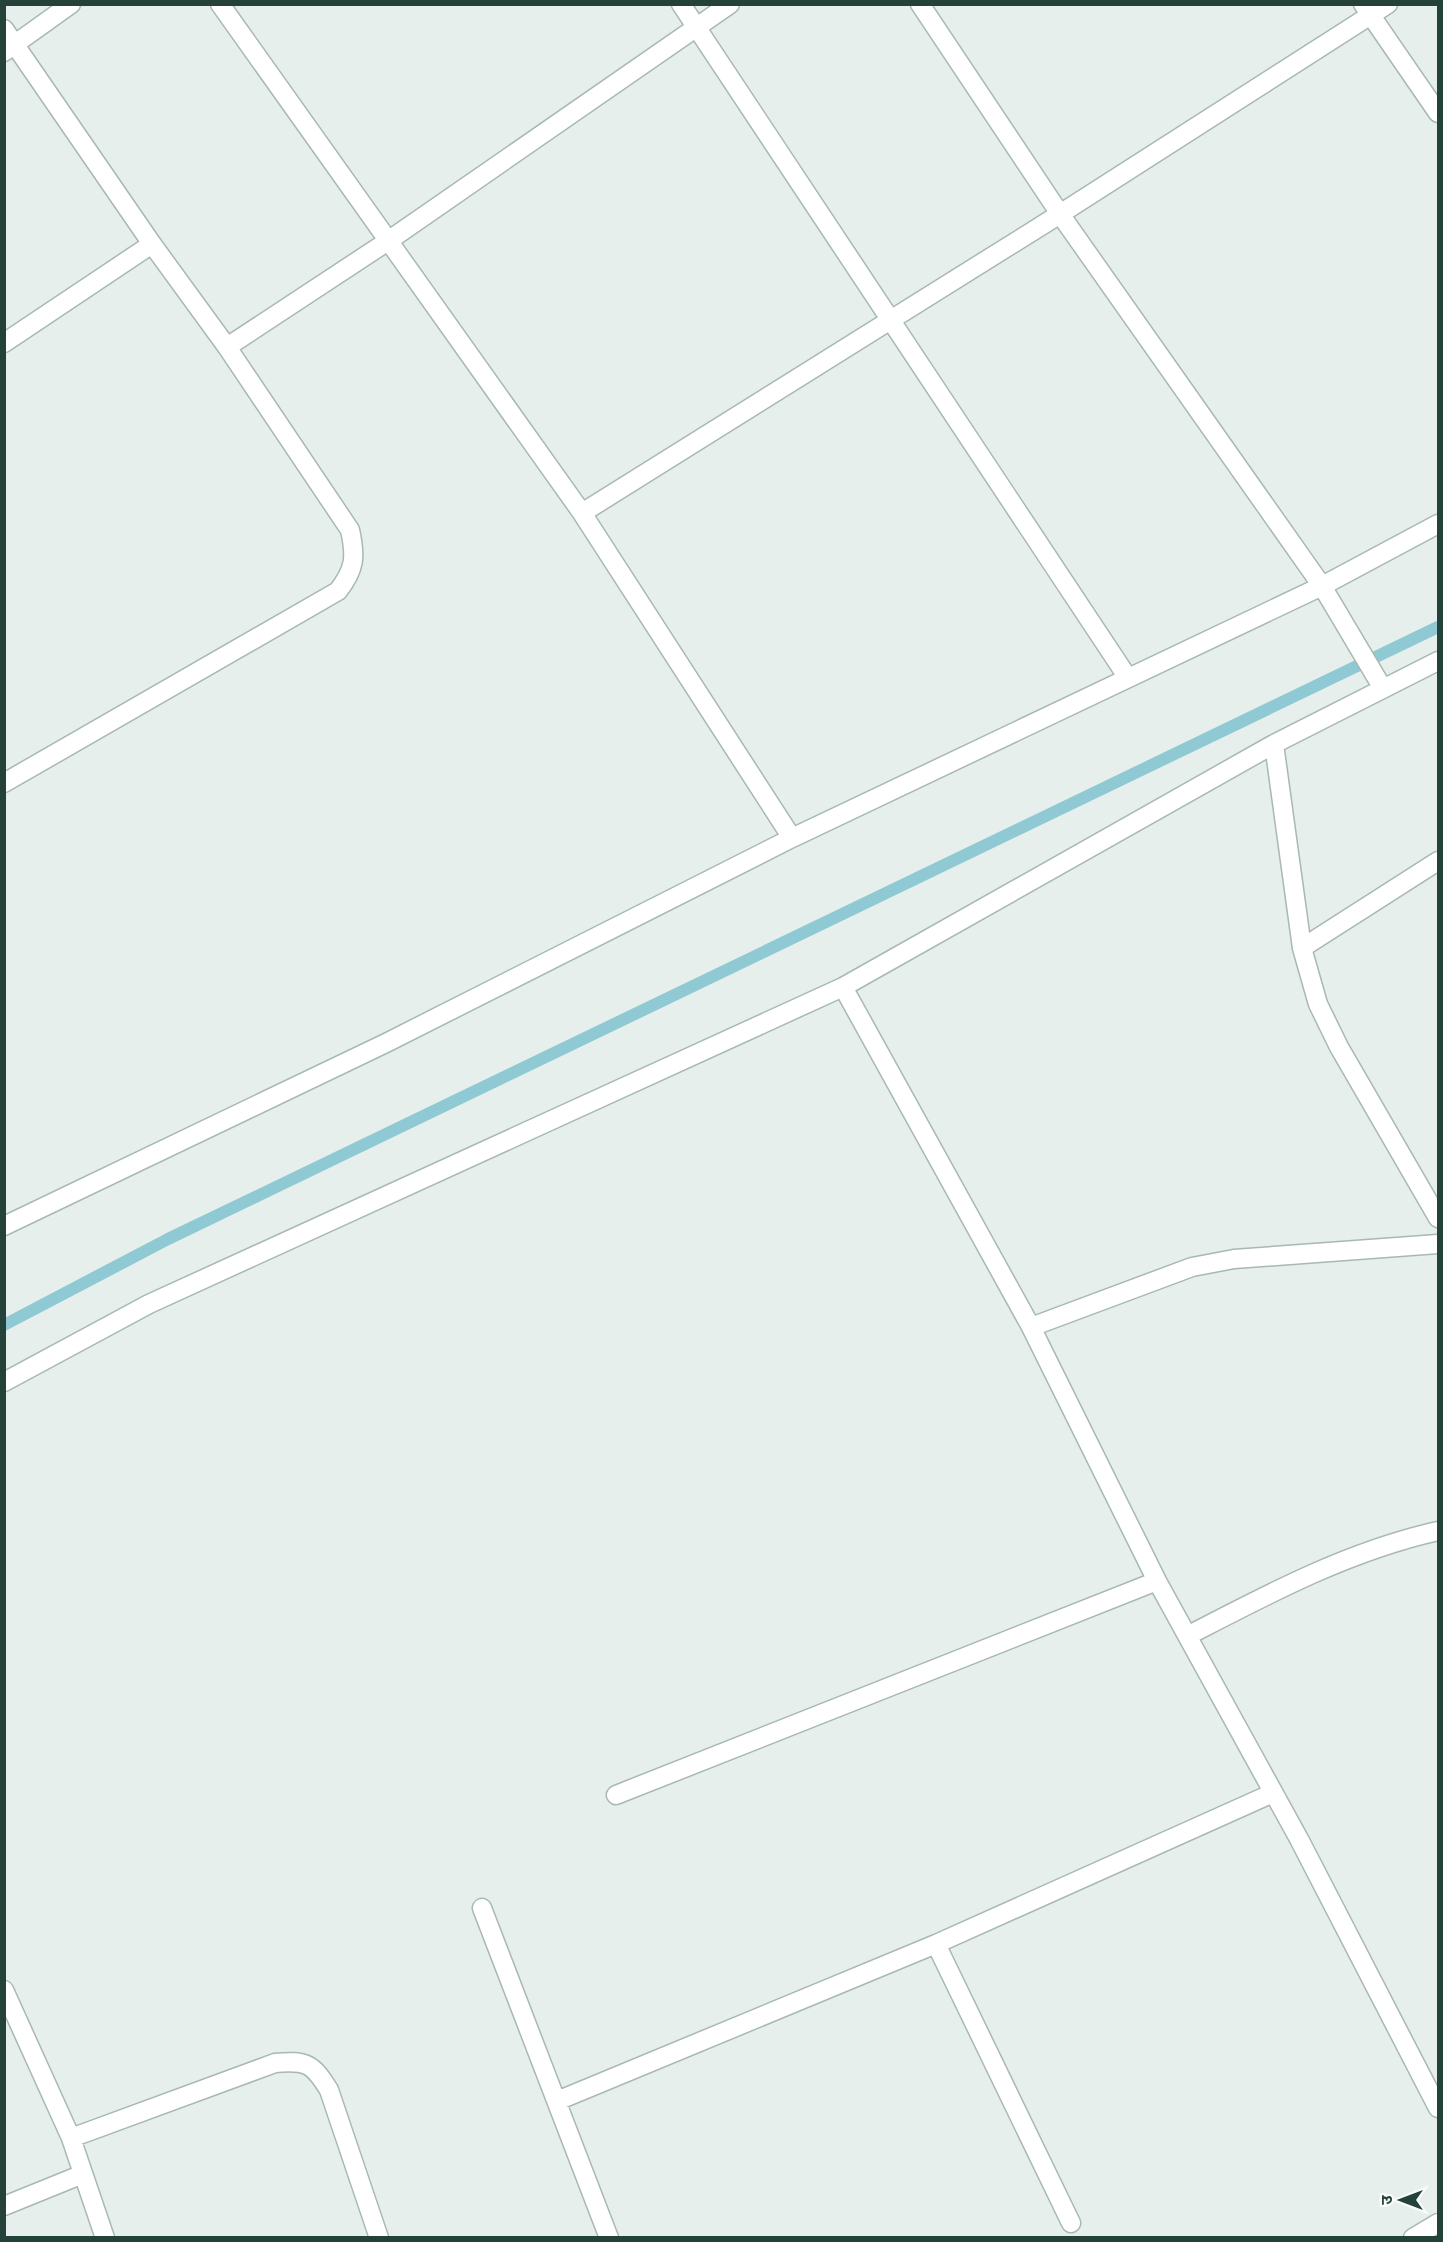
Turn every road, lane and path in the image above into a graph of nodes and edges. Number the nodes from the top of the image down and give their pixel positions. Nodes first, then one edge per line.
1 (71, 4) edge
2 (220, 4) edge
3 (681, 4) edge
4 (730, 4) edge
5 (920, 4) edge
6 (1388, 4) edge
7 (1367, 10) edge
8 (696, 27) junction
9 (4, 29) edge
10 (10, 48) edge
11 (1438, 113) edge
12 (1060, 214) junction
13 (388, 241) junction
14 (152, 244) junction
15 (891, 319) junction
16 (8, 334) edge
17 (227, 348) junction
18 (582, 513) junction
19 (1438, 524) edge
20 (1322, 586) junction
21 (1438, 661) edge
22 (1128, 678) junction
23 (1382, 687) junction
24 (1274, 744) junction
25 (4, 783) edge
26 (792, 838) junction
27 (1438, 861) edge
28 (1302, 948) junction
29 (843, 987) junction
30 (1438, 1218) edge
31 (4, 1226) edge
32 (1438, 1244) edge
33 (1031, 1327) junction
34 (4, 1382) edge
35 (1438, 1531) edge
36 (1157, 1581) junction
37 (1189, 1635) junction
38 (1273, 1793) junction
39 (616, 1794) dead end
40 (482, 1908) dead end
41 (936, 1944) junction
42 (4, 1990) edge
43 (556, 2101) junction
44 (1438, 2108) edge
45 (70, 2138) junction
46 (83, 2174) junction
47 (4, 2206) edge
48 (1071, 2223) dead end
49 (1438, 2223) edge
50 (105, 2238) edge
51 (379, 2238) edge
52 (609, 2238) edge
53 (1413, 2238) edge

1 - 10 street
2 - 13 street
3 - 8 street
4 - 8 street
5 - 12 street
6 - 7 street
7 - 11 street
7 - 12 street
8 - 13 street
8 - 15 street
9 - 10 street
10 - 14 street
12 - 15 street
12 - 20 street
13 - 17 street
13 - 18 street
14 - 16 street
14 - 17 street
15 - 18 street
15 - 22 street
17 - 25 street
18 - 26 street
19 - 20 street
20 - 22 street
20 - 23 street
21 - 23 street
22 - 26 street
23 - 24 street
24 - 28 street
24 - 29 street
26 - 31 street
27 - 28 street
28 - 30 street
29 - 33 street
29 - 34 street
32 - 33 street
33 - 36 street
35 - 37 street
36 - 37 street
36 - 39 street
37 - 38 street
38 - 41 street
38 - 44 street
40 - 43 street
41 - 43 street
41 - 48 street
42 - 45 street
43 - 52 street
45 - 46 street
45 - 51 street
46 - 47 street
46 - 50 street
49 - 53 street

